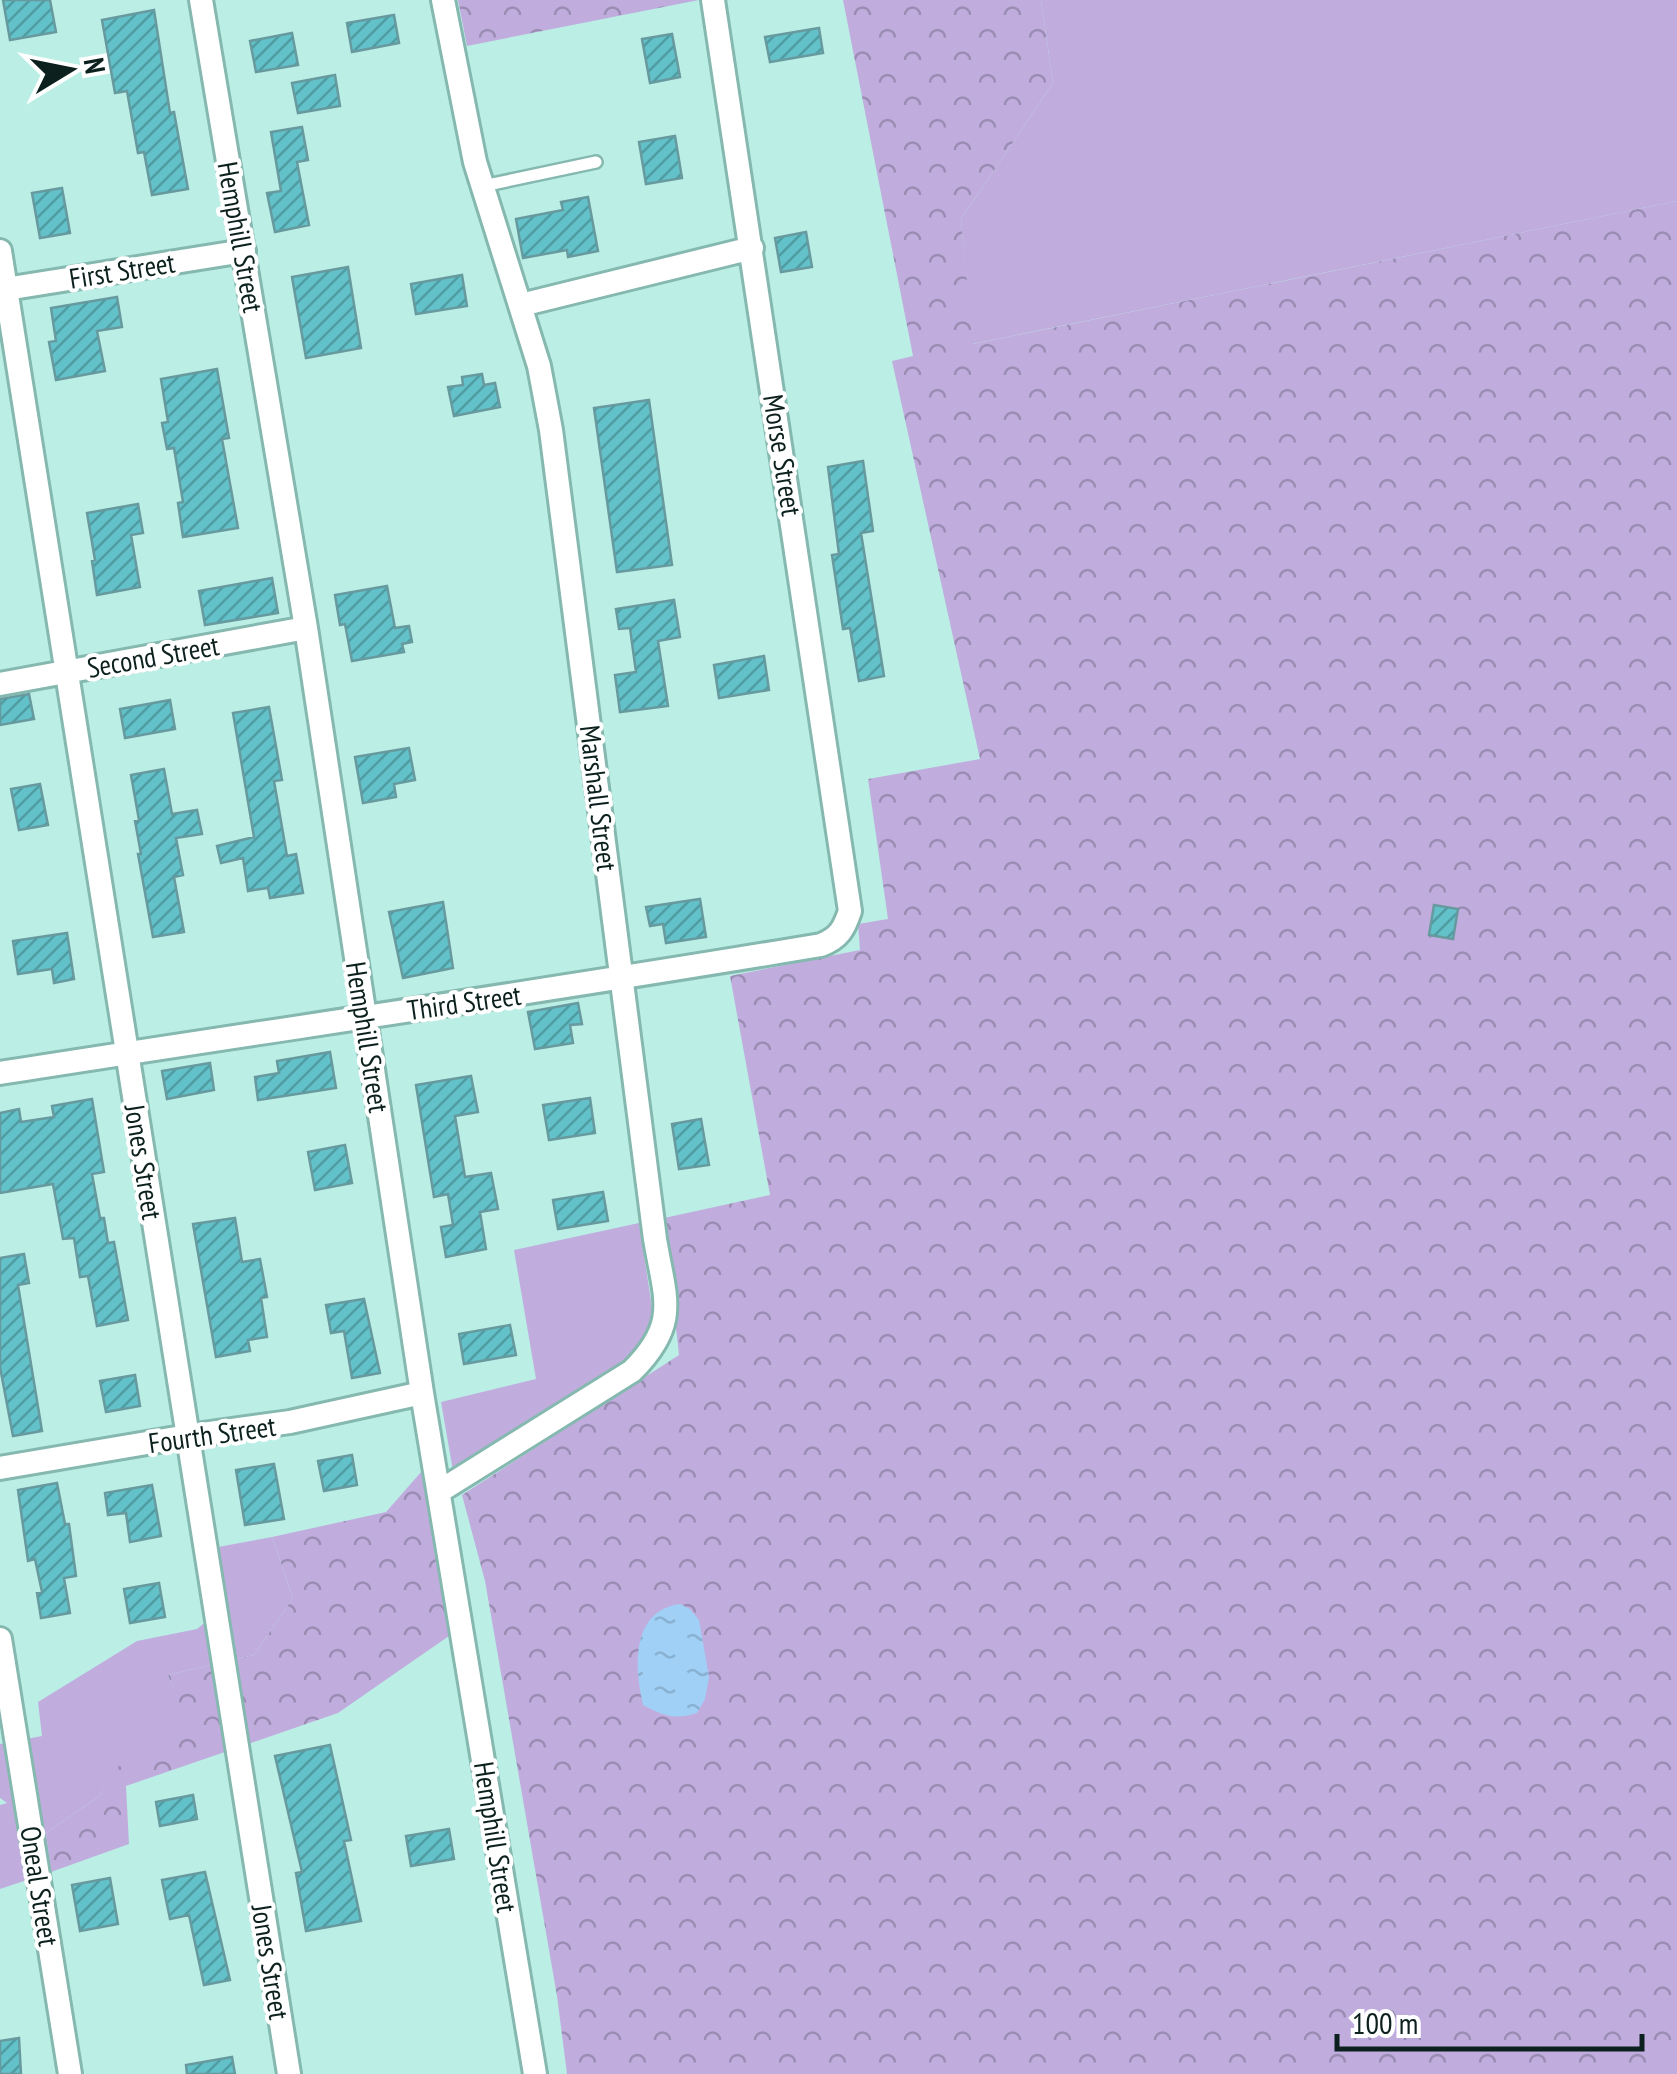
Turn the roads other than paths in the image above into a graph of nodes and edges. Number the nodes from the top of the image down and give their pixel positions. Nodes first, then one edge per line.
1 (201, 0) edge
2 (443, 0) edge
3 (713, 0) edge
4 (596, 162) dead end
5 (483, 186) junction
6 (752, 248) junction
7 (0, 251) edge
8 (244, 251) junction
9 (3, 289) edge
10 (521, 306) junction
11 (306, 628) junction
12 (67, 672) junction
13 (0, 684) edge
14 (850, 911) joint
15 (622, 979) junction
16 (365, 1015) junction
17 (127, 1053) junction
18 (0, 1073) edge
19 (422, 1393) junction
20 (188, 1436) junction
21 (0, 1468) edge
22 (440, 1491) junction
23 (0, 1639) edge
24 (70, 2074) edge
25 (289, 2074) edge
26 (535, 2074) edge

1 - 8 street, Hemphill Street
2 - 5 street, Marshall Street
3 - 6 street, Morse Street
4 - 5 lane
5 - 10 street, Marshall Street
6 - 10 street
6 - 14 street, Morse Street
7 - 9 street, Jones Street
8 - 9 street, First Street
8 - 11 street, Hemphill Street
9 - 12 street, Jones Street
10 - 15 street, Marshall Street
11 - 12 street, Second Street
11 - 16 street, Hemphill Street
12 - 13 street, Second Street
12 - 17 street, Jones Street
14 - 15 street, Third Street
15 - 16 street, Third Street
15 - 22 street, Marshall Street
16 - 17 street, Third Street
16 - 19 street, Hemphill Street
17 - 18 street, Third Street
17 - 20 street, Jones Street
19 - 20 street, Fourth Street
19 - 22 street, Hemphill Street
20 - 21 street, Fourth Street
20 - 25 street, Jones Street
22 - 26 street, Hemphill Street
23 - 24 street, Oneal Street

